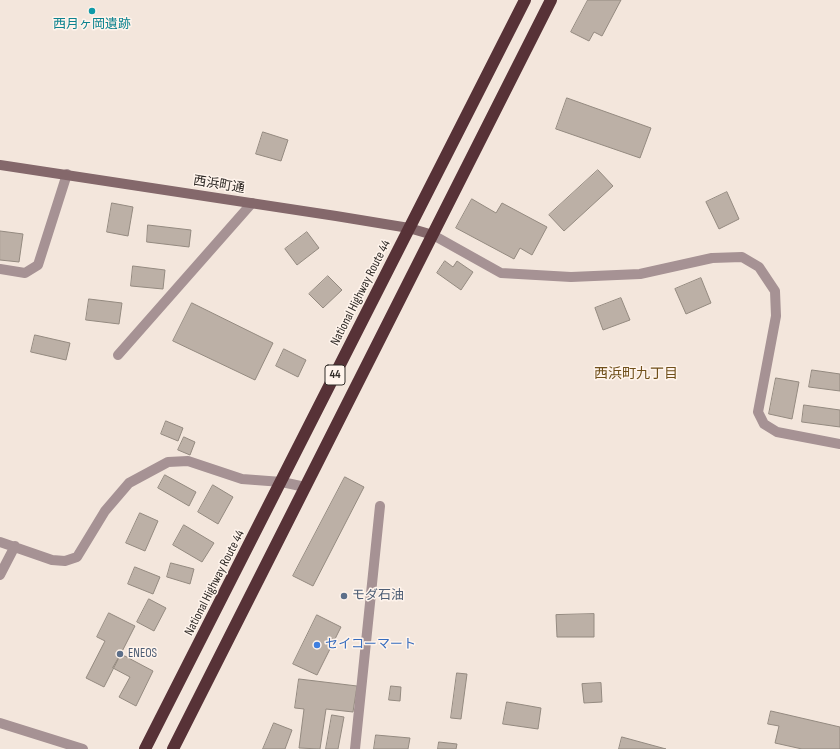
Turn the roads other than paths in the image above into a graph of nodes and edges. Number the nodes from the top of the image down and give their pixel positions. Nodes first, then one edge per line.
1 (525, 0) edge
2 (551, 0) edge
3 (0, 165) edge
4 (67, 174) junction
5 (252, 203) junction
6 (409, 228) junction
7 (433, 235) junction
8 (0, 269) edge
9 (118, 355) dead end
10 (840, 444) edge
11 (282, 482) junction
12 (305, 487) junction
13 (380, 506) dead end
14 (0, 542) edge
15 (15, 546) junction
16 (0, 574) edge
17 (0, 722) edge
18 (83, 749) edge
19 (145, 749) edge
20 (173, 749) edge
21 (355, 749) edge

1 - 6 highway, National Highway Route 44 / 44
2 - 7 highway, 44
3 - 4 street, 西浜町通
4 - 5 street, 西浜町通
4 - 8 street
5 - 6 street, 西浜町通
5 - 9 street
6 - 7 street, 西浜町通
6 - 11 highway, National Highway Route 44 / 44
7 - 10 street
7 - 12 highway, 44
11 - 12 street
11 - 15 street
11 - 19 highway, National Highway Route 44 / 44
12 - 20 highway, 44
13 - 21 street
14 - 15 street
15 - 16 street
17 - 18 street

